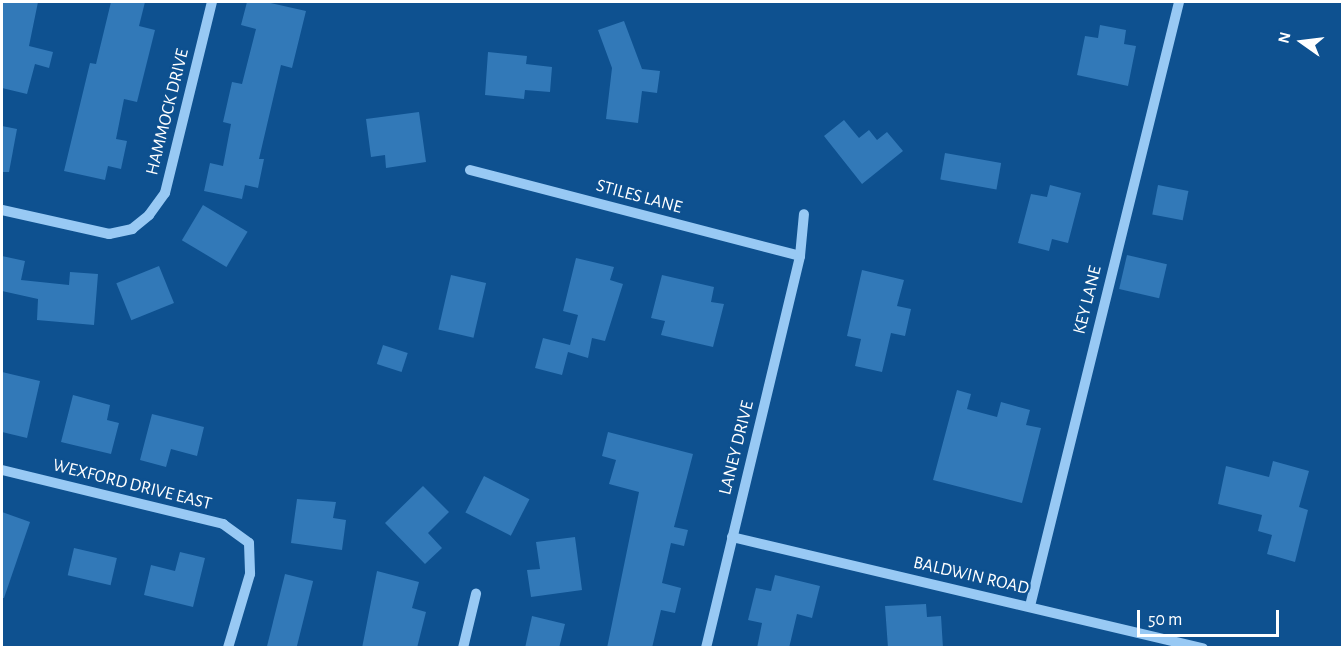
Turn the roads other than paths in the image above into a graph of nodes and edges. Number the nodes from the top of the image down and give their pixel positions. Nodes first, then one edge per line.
1 (212, 2) edge
2 (1179, 2) edge
3 (470, 170) dead end
4 (2, 210) edge
5 (804, 214) dead end
6 (800, 256) junction
7 (2, 470) edge
8 (732, 537) junction
9 (476, 594) dead end
10 (1030, 606) junction
11 (228, 648) edge
12 (463, 648) edge
13 (706, 648) edge
14 (1203, 648) edge

1 - 4 street, HAMMOCK DRIVE
2 - 10 street, KEY LANE
3 - 6 street, STILES LANE
5 - 6 street, LANEY DRIVE
6 - 8 street, LANEY DRIVE
7 - 11 street, WEXFORD DRIVE EAST
8 - 10 street, BALDWIN ROAD
8 - 13 street, LANEY DRIVE
9 - 12 street
10 - 14 street, BALDWIN ROAD

